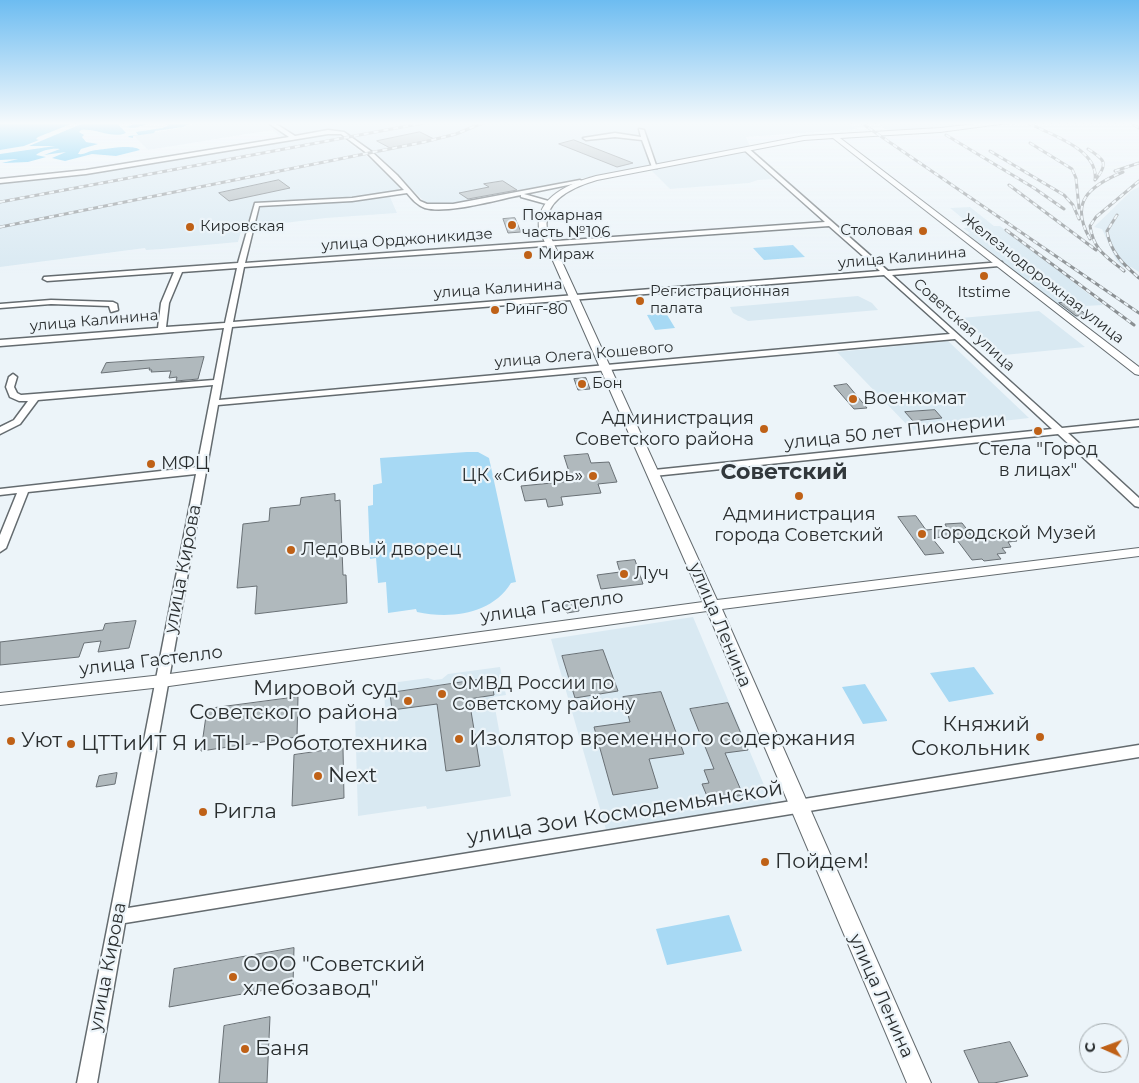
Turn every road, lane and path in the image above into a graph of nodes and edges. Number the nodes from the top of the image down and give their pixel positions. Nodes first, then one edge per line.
1 (81, 173) edge
2 (391, 173) edge
3 (627, 173) edge
4 (772, 173) edge
5 (881, 173) edge
6 (0, 181) edge
7 (580, 182) junction
8 (408, 191) junction
9 (516, 195) junction
10 (550, 204) junction
11 (830, 224) junction
12 (550, 243) junction
13 (998, 264) junction
14 (240, 266) junction
15 (179, 270) junction
16 (886, 273) junction
17 (47, 279) dead end
18 (574, 297) junction
19 (0, 306) edge
20 (114, 310) dead end
21 (229, 324) junction
22 (162, 330) junction
23 (956, 336) junction
24 (0, 342) edge
25 (606, 367) junction
26 (1139, 372) edge
27 (13, 377) dead end
28 (218, 382) junction
29 (35, 398) junction
30 (214, 403) junction
31 (1139, 423) edge
32 (0, 431) edge
33 (1060, 431) junction
34 (201, 470) junction
35 (654, 473) junction
36 (24, 490) junction
37 (0, 492) edge
38 (1139, 504) edge
39 (0, 548) edge
40 (1139, 552) edge
41 (712, 605) junction
42 (162, 681) junction
43 (0, 700) edge
44 (1139, 752) edge
45 (798, 807) junction
46 (117, 917) junction
47 (86, 1083) edge
48 (919, 1083) edge

1 - 6 street
2 - 8 street
3 - 7 main road
4 - 11 street, Советская улица
5 - 13 main road, Железнодорожная улица
7 - 9 street
7 - 10 main road
8 - 9 street
8 - 14 street, улица Кирова
9 - 10 street
10 - 12 main road, улица Ленина
11 - 12 street, улица Орджоникидзе
11 - 16 street, Советская улица
12 - 14 street, улица Орджоникидзе
12 - 18 main road, улица Ленина
13 - 16 street, улица Калинина
13 - 26 main road, Железнодорожная улица
14 - 15 street, улица Орджоникидзе
14 - 21 street, улица Кирова
15 - 17 street, улица Орджоникидзе
15 - 22 street
16 - 18 street, улица Калинина
16 - 23 street, Советская улица
18 - 21 street, улица Калинина
18 - 25 main road, улица Ленина
19 - 20 street
21 - 22 street, улица Калинина
21 - 28 street, улица Кирова
22 - 24 street, улица Калинина
23 - 25 street, улица Олега Кошевого
23 - 33 street, Советская улица
25 - 30 street, улица Олега Кошевого
25 - 35 main road, улица Ленина
27 - 29 street
28 - 29 street
28 - 30 street, улица Кирова
29 - 32 street
30 - 34 street, улица Кирова
31 - 33 street, улица 50 лет Пионерии
33 - 35 street, улица 50 лет Пионерии
33 - 38 street, Советская улица
34 - 36 street
34 - 42 street, улица Кирова
35 - 41 main road, улица Ленина
36 - 37 street
36 - 39 street
40 - 41 main road, улица Гастелло
41 - 42 main road, улица Гастелло
41 - 45 main road, улица Ленина
42 - 43 main road, улица Гастелло
42 - 46 street, улица Кирова
44 - 45 street, улица Зои Космодемьянской
45 - 46 street, улица Зои Космодемьянской
45 - 48 main road, улица Ленина
46 - 47 street, улица Кирова

